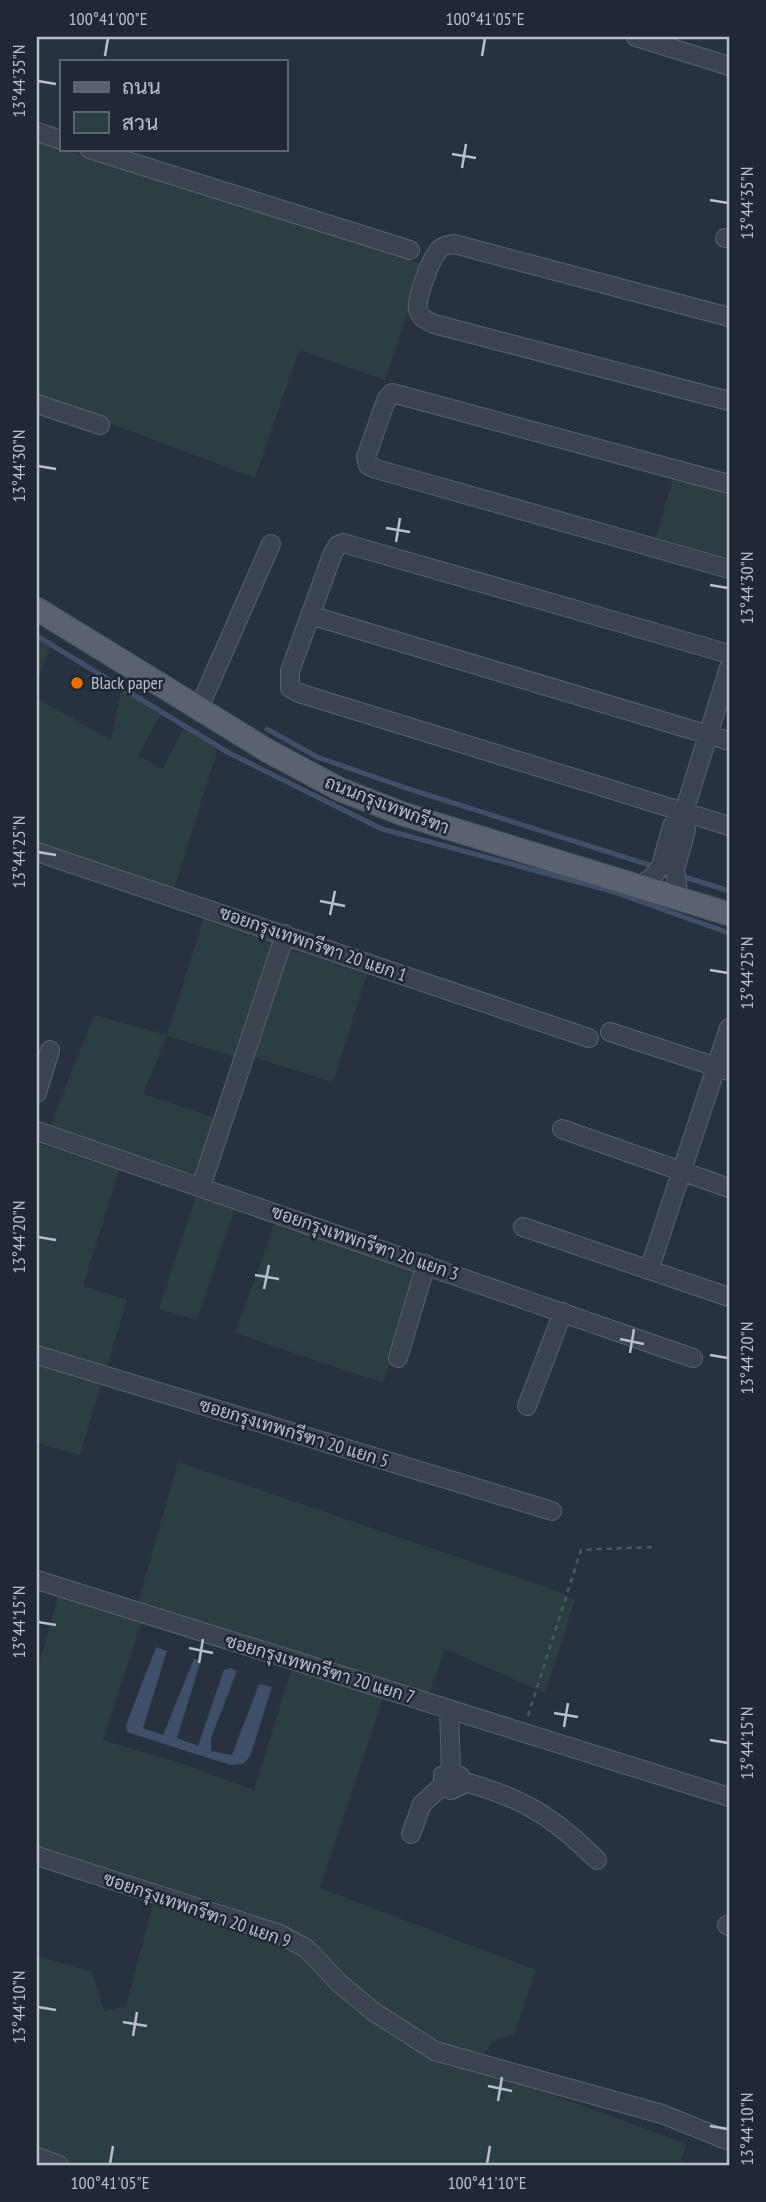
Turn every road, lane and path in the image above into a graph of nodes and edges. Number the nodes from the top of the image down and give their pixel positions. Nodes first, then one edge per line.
1 (636, 37) edge
2 (729, 66) edge
3 (37, 132) edge
4 (60, 140) edge
5 (92, 150) edge
6 (410, 250) dead end
7 (729, 317) edge
8 (729, 401) edge
9 (37, 404) edge
10 (100, 425) dead end
11 (729, 484) edge
12 (271, 544) dead end
13 (729, 569) edge
14 (37, 609) edge
15 (310, 615) junction
16 (729, 654) edge
17 (729, 668) edge
18 (199, 708) junction
19 (708, 734) junction
20 (729, 741) edge
21 (684, 812) junction
22 (729, 826) edge
23 (37, 852) edge
24 (639, 887) junction
25 (679, 899) junction
26 (729, 914) edge
27 (285, 934) junction
28 (729, 1028) edge
29 (610, 1032) dead end
30 (589, 1038) dead end
31 (50, 1050) dead end
32 (723, 1069) edge
33 (37, 1093) edge
34 (562, 1129) dead end
35 (37, 1130) edge
36 (681, 1171) junction
37 (201, 1187) junction
38 (729, 1188) edge
39 (523, 1227) dead end
40 (426, 1264) junction
41 (649, 1270) junction
42 (729, 1297) edge
43 (563, 1312) junction
44 (37, 1355) edge
45 (398, 1358) dead end
46 (693, 1358) dead end
47 (527, 1406) dead end
48 (552, 1511) dead end
49 (652, 1547) dead end
50 (37, 1580) edge
51 (449, 1709) junction
52 (523, 1732) junction
53 (452, 1779) junction
54 (729, 1797) edge
55 (411, 1834) dead end
56 (37, 1856) edge
57 (597, 1860) dead end
58 (729, 2141) edge
59 (37, 2157) edge
60 (59, 2165) edge

1 - 2 street
3 - 4 street
5 - 6 street
7 - 8 street
9 - 10 street
11 - 13 street
12 - 18 street
14 - 18 main road, ถนนกรุงเทพกรีฑา
15 - 16 street
15 - 19 street
15 - 21 street
17 - 19 street
18 - 24 main road, ถนนกรุงเทพกรีฑา
19 - 20 street
19 - 21 street
21 - 22 street
21 - 24 street
21 - 25 street
23 - 27 street, ซอยกรุงเทพกรีฑา 20 แยก 1
24 - 25 main road, ถนนกรุงเทพกรีฑา
25 - 26 main road, ถนนกรุงเทพกรีฑา
27 - 30 street, ซอยกรุงเทพกรีฑา 20 แยก 1
27 - 37 street
28 - 32 street
29 - 32 street
31 - 33 street
32 - 36 street
34 - 36 street
35 - 37 street, ซอยกรุงเทพกรีฑา 20 แยก 3
36 - 38 street
36 - 41 street
37 - 40 street, ซอยกรุงเทพกรีฑา 20 แยก 3
39 - 41 street
40 - 43 street, ซอยกรุงเทพกรีฑา 20 แยก 3
40 - 45 street
41 - 42 street
43 - 46 street, ซอยกรุงเทพกรีฑา 20 แยก 3
43 - 47 street
44 - 48 street, ซอยกรุงเทพกรีฑา 20 แยก 5
49 - 52 path
50 - 51 street, ซอยกรุงเทพกรีฑา 20 แยก 7
51 - 52 street, ซอยกรุงเทพกรีฑา 20 แยก 7
51 - 53 street
52 - 54 street
53 - 55 street
53 - 57 street
56 - 58 street, ซอยกรุงเทพกรีฑา 20 แยก 9
59 - 60 street

